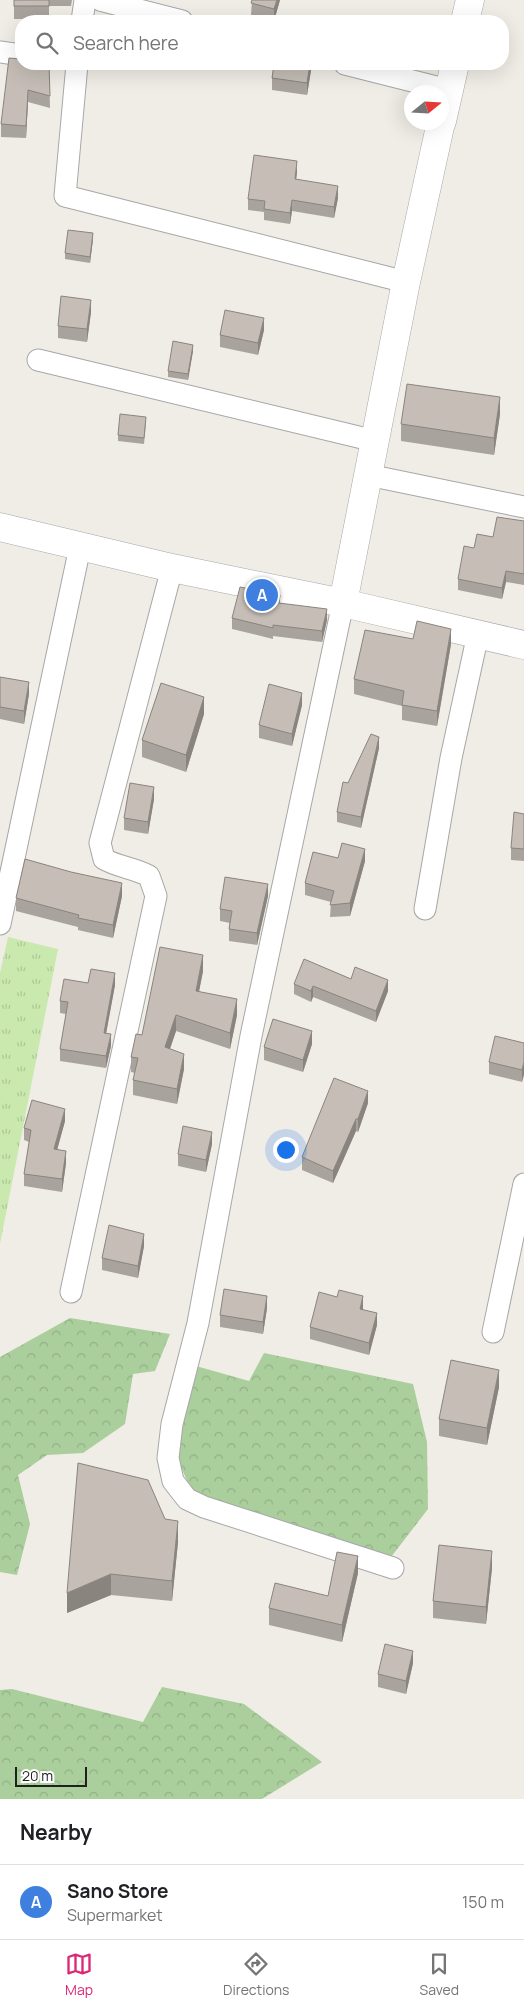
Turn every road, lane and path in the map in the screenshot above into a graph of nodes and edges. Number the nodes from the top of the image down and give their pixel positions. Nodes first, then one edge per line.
1 (85, 0) edge
2 (100, 0) edge
3 (470, 0) edge
4 (83, 15) edge
5 (159, 15) edge
6 (466, 15) edge
7 (0, 52) edge
8 (15, 54) edge
9 (76, 70) edge
10 (370, 70) edge
11 (453, 70) edge
12 (428, 85) edge
13 (449, 86) edge
14 (439, 130) edge
15 (406, 282) junction
16 (38, 360) dead end
17 (375, 441) junction
18 (368, 474) junction
19 (524, 507) edge
20 (0, 527) edge
21 (80, 547) junction
22 (172, 568) junction
23 (343, 603) junction
24 (478, 634) junction
25 (524, 645) edge
26 (425, 910) dead end
27 (0, 924) edge
28 (524, 1184) edge
29 (72, 1292) dead end
30 (493, 1332) dead end
31 (393, 1568) dead end

1 - 4 street
2 - 5 street
3 - 6 street
7 - 8 street
9 - 15 street
10 - 12 street
11 - 13 street
14 - 15 street
15 - 17 street
16 - 17 street
17 - 18 street
18 - 19 street
18 - 23 street
20 - 21 street
21 - 22 street
21 - 27 street
22 - 23 street
22 - 29 street
23 - 24 street
23 - 31 street
24 - 25 street
24 - 26 street
28 - 30 street

